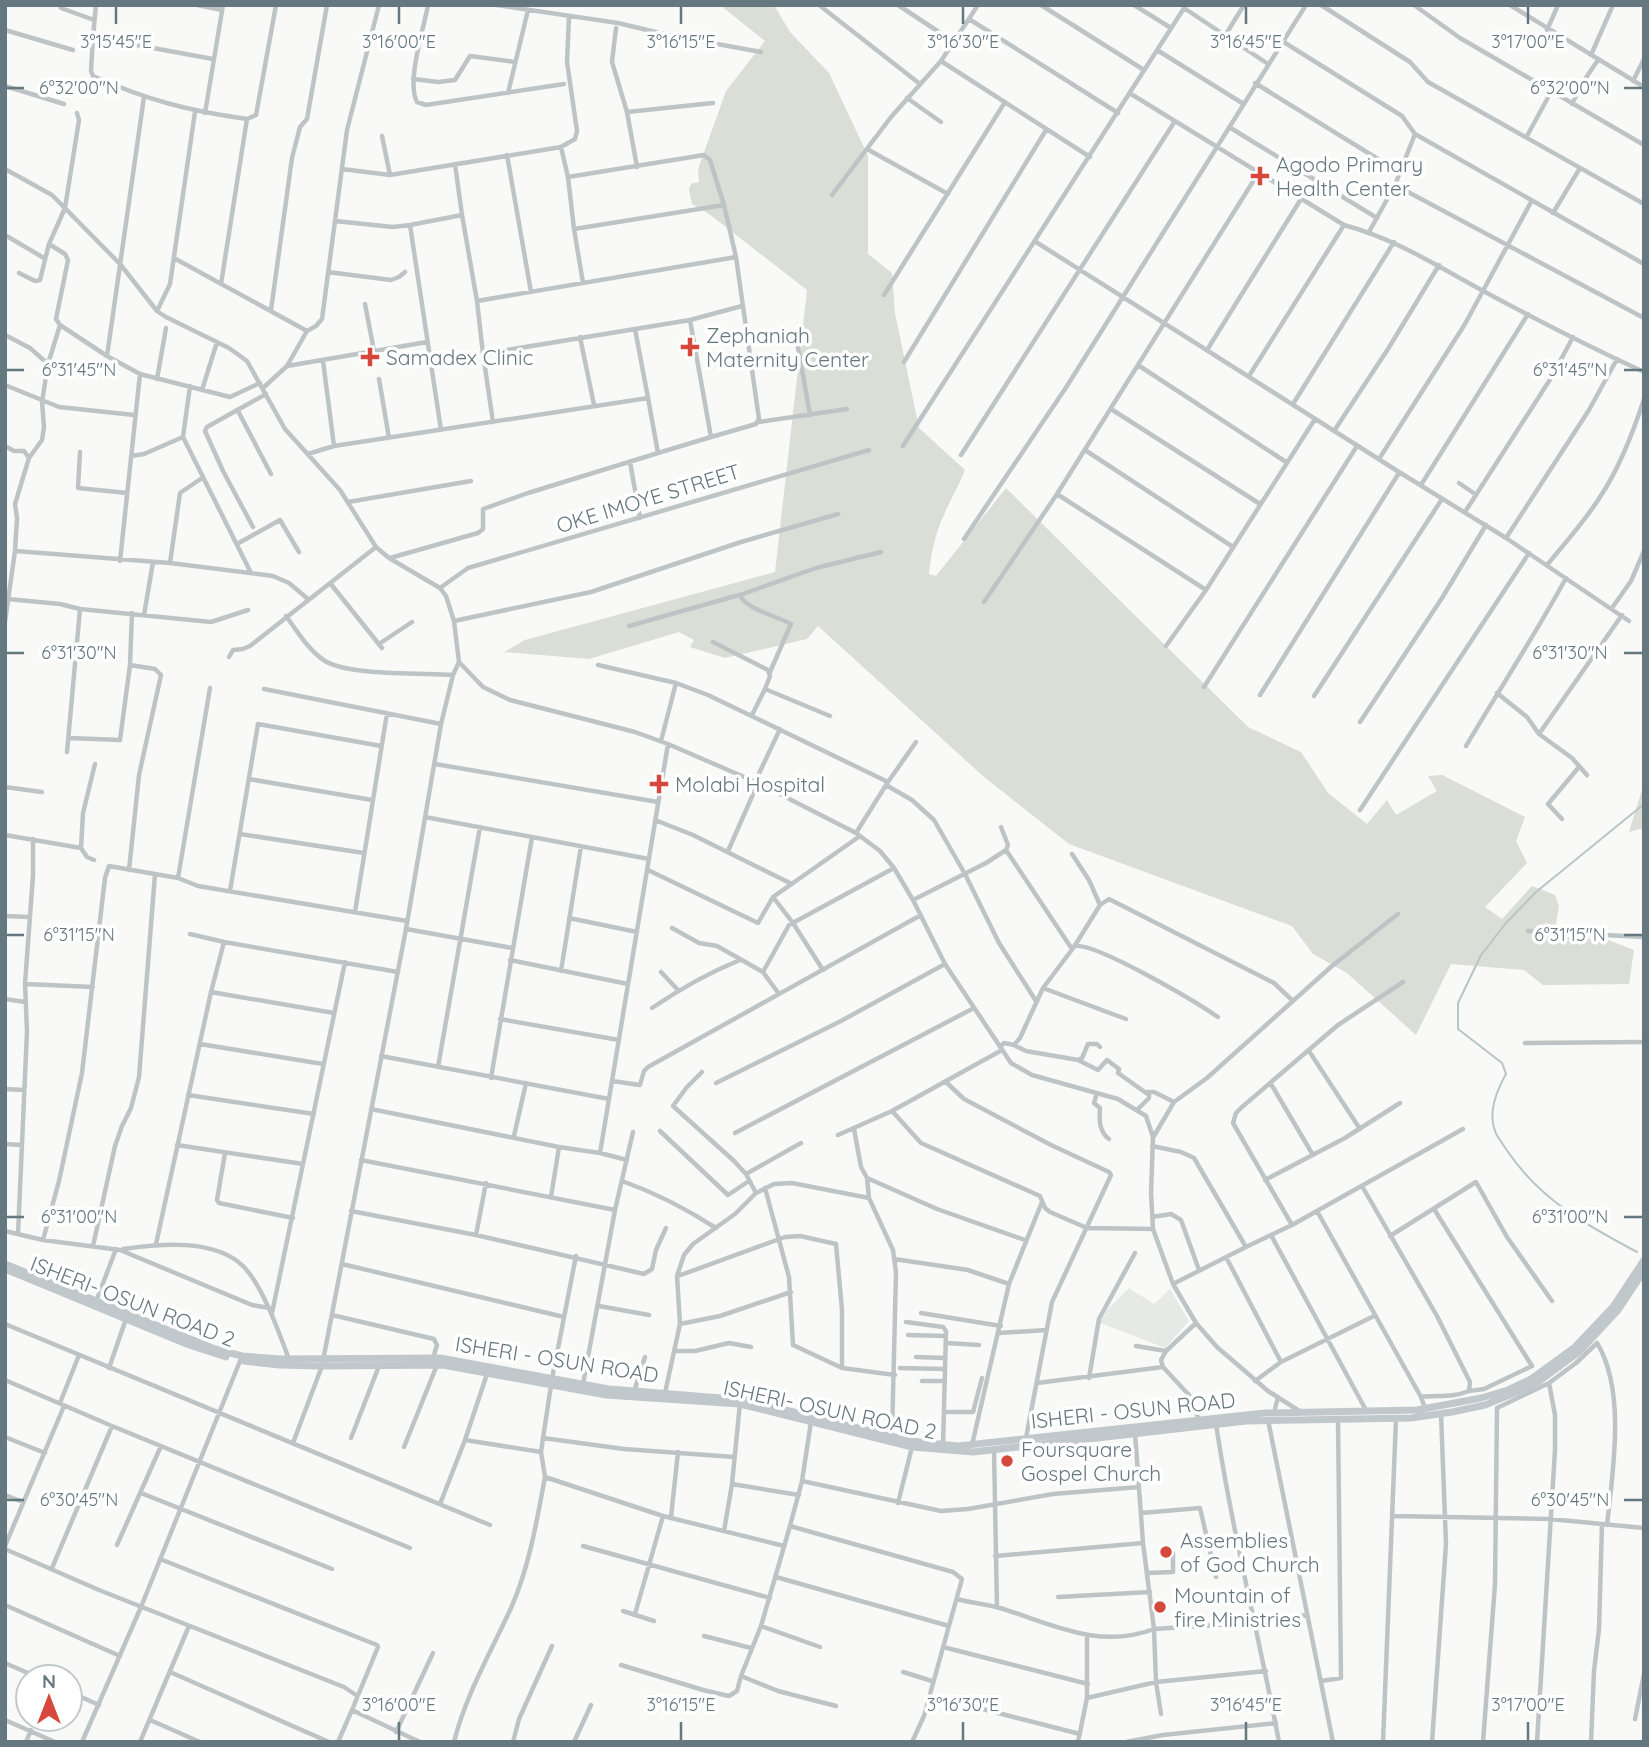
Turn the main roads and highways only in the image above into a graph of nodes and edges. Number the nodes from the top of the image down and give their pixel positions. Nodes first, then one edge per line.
1 (1644, 1260) edge
2 (5, 1264) edge
3 (5, 1269) edge
4 (1644, 1271) edge
5 (435, 1361) junction
6 (323, 1363) junction
7 (552, 1382) junction
8 (1493, 1398) junction
9 (741, 1401) junction
10 (1302, 1415) junction
11 (1271, 1417) junction

1 - 8 main road
2 - 6 main road, ISHERI - OSUN ROAD
3 - 6 main road, ISHERI- OSUN ROAD 2
4 - 8 main road
5 - 6 main road, ISHERI - OSUN ROAD
5 - 6 main road, ISHERI- OSUN ROAD 2
5 - 7 main road, ISHERI- OSUN ROAD 2
5 - 7 main road, ISHERI - OSUN ROAD
7 - 9 main road, ISHERI - OSUN ROAD
7 - 9 main road, ISHERI- OSUN ROAD 2
8 - 10 main road
8 - 10 main road, ISHERI- OSUN ROAD 2
9 - 11 main road, ISHERI - OSUN ROAD
9 - 11 main road, ISHERI- OSUN ROAD 2
10 - 11 main road, ISHERI- OSUN ROAD 2

